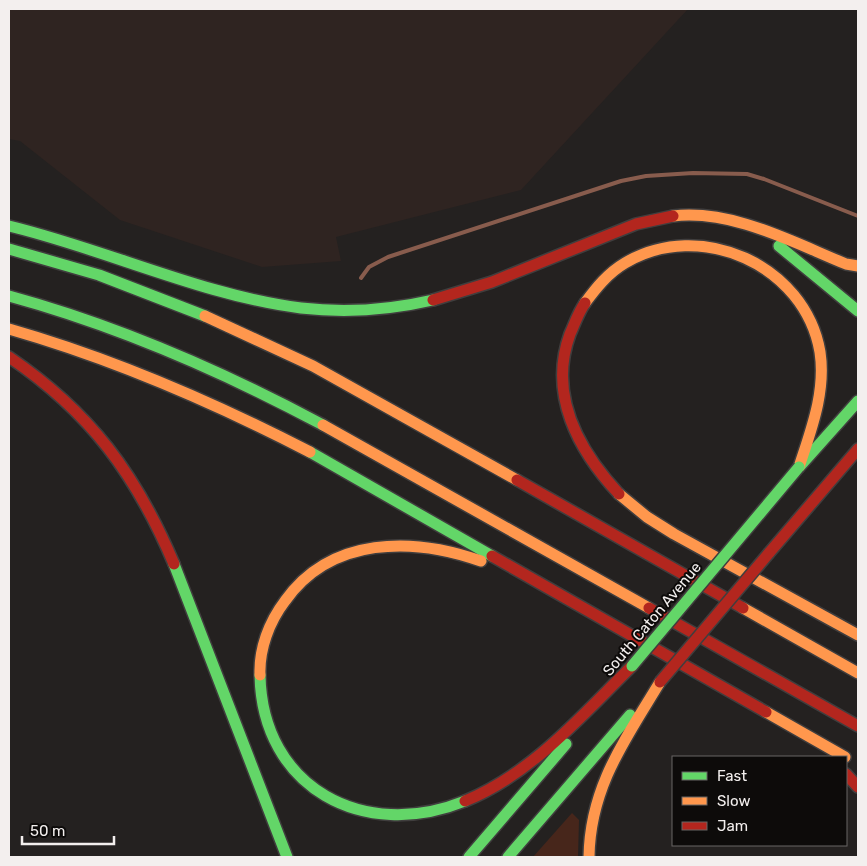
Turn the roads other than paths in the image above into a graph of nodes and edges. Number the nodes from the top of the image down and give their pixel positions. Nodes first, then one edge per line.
1 (9, 226) edge
2 (757, 229) junction
3 (9, 249) edge
4 (858, 266) edge
5 (9, 296) edge
6 (858, 311) edge
7 (9, 329) edge
8 (9, 357) edge
9 (858, 401) edge
10 (858, 449) edge
11 (800, 467) junction
12 (547, 587) junction
13 (858, 635) edge
14 (632, 666) junction
15 (858, 674) edge
16 (660, 682) junction
17 (761, 708) junction
18 (858, 726) edge
19 (826, 756) edge
20 (842, 756) edge
21 (847, 775) edge
22 (858, 788) edge
23 (287, 857) edge
24 (469, 857) edge
25 (508, 857) edge
26 (589, 857) edge

1 - 2 main road
2 - 4 main road
2 - 6 main road
3 - 15 main road
5 - 18 main road
7 - 12 main road
8 - 23 main road
9 - 11 main road, South Caton Avenue
10 - 16 main road, bridge
11 - 13 main road
11 - 14 main road, South Caton Avenue, bridge
12 - 14 main road
12 - 17 main road
14 - 24 main road, South Caton Avenue
16 - 25 main road
16 - 26 main road
17 - 19 main road
17 - 20 main road
21 - 22 main road

